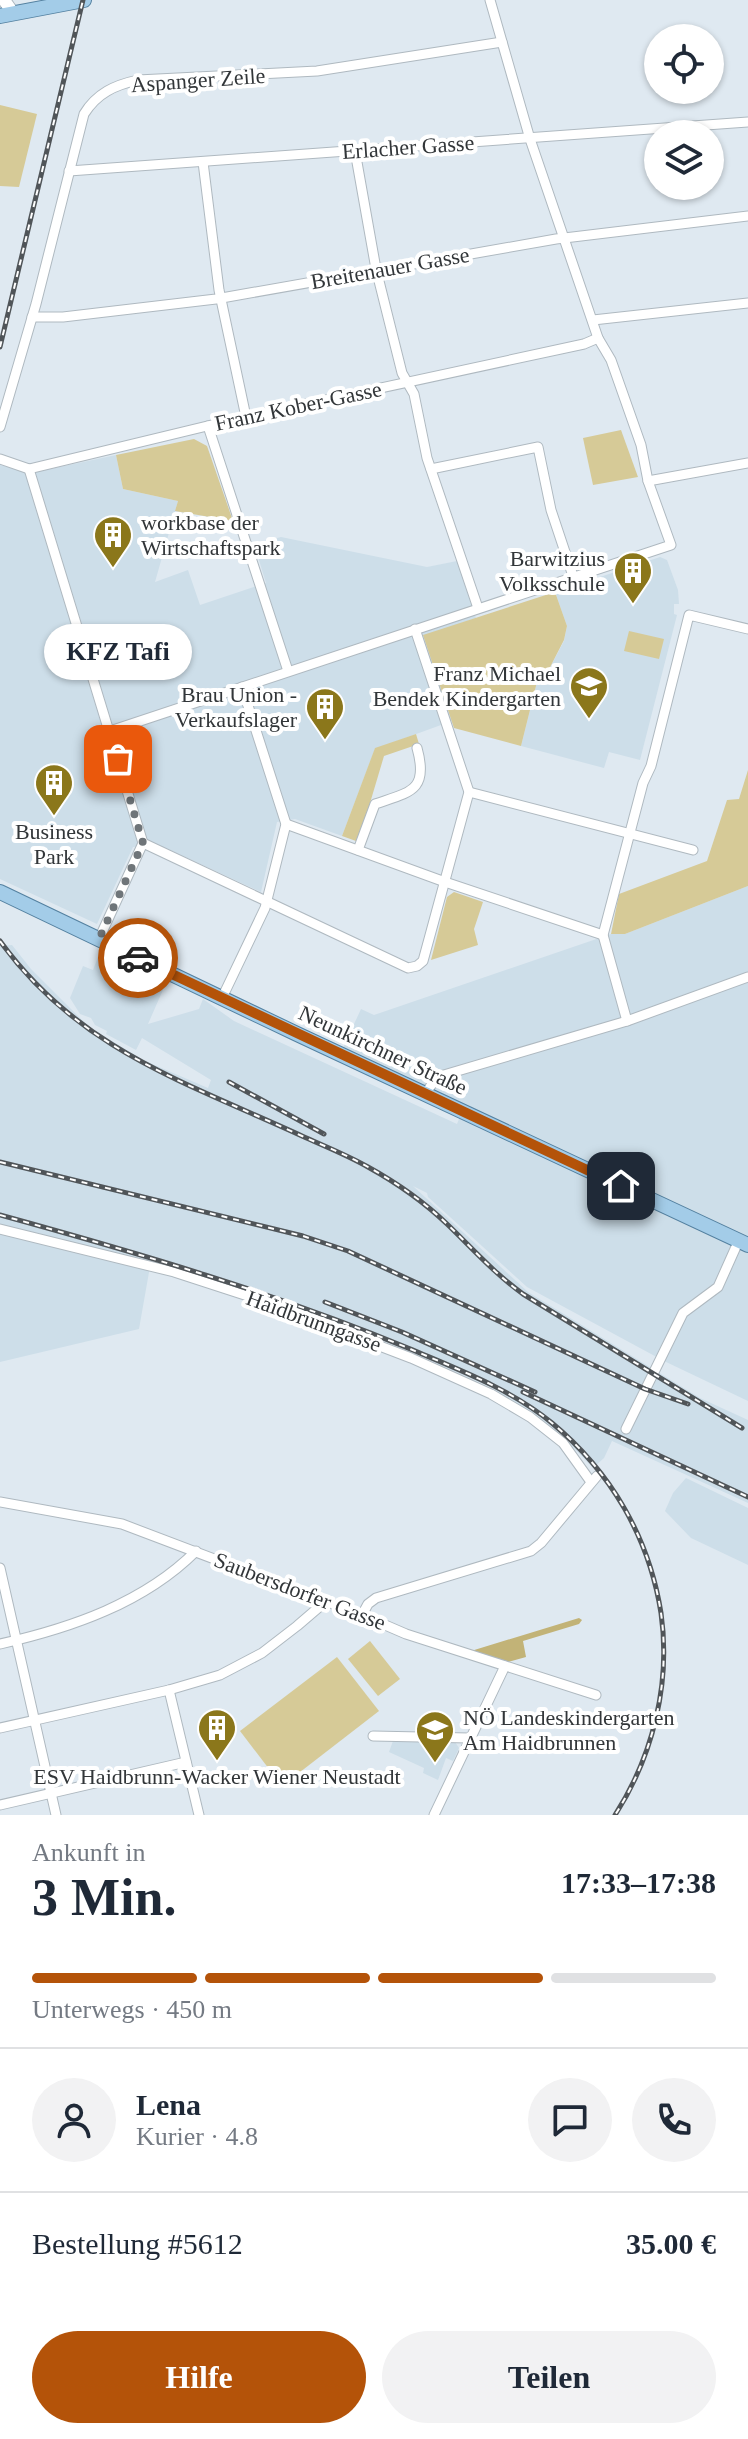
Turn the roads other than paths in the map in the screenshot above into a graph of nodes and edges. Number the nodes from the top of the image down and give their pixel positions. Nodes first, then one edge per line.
1 (4, 0) edge
2 (84, 0) edge
3 (490, 0) edge
4 (6, 15) edge
5 (502, 42) junction
6 (748, 122) edge
7 (530, 139) junction
8 (355, 151) junction
9 (203, 162) junction
10 (69, 171) junction
11 (748, 216) edge
12 (564, 237) junction
13 (376, 269) junction
14 (221, 298) junction
15 (748, 303) edge
16 (32, 317) junction
17 (593, 320) junction
18 (598, 338) junction
19 (407, 383) junction
20 (246, 417) junction
21 (208, 426) junction
22 (0, 427) edge
23 (0, 459) edge
24 (748, 463) edge
25 (29, 469) junction
26 (431, 469) junction
27 (648, 481) junction
28 (573, 576) junction
29 (478, 608) junction
30 (415, 629) junction
31 (748, 629) edge
32 (288, 671) junction
33 (242, 687) junction
34 (110, 731) junction
35 (417, 748) dead end
36 (469, 792) junction
37 (286, 824) junction
38 (630, 834) junction
39 (143, 843) junction
40 (358, 850) junction
41 (693, 850) dead end
42 (445, 882) junction
43 (0, 892) edge
44 (267, 902) junction
45 (603, 935) junction
46 (99, 939) junction
47 (748, 977) edge
48 (222, 998) junction
49 (627, 1021) junction
50 (425, 1094) junction
51 (0, 1229) edge
52 (743, 1242) edge
53 (626, 1429) dead end
54 (0, 1502) edge
55 (196, 1551) junction
56 (0, 1568) edge
57 (322, 1600) junction
58 (362, 1615) junction
59 (16, 1640) junction
60 (0, 1644) edge
61 (505, 1666) junction
62 (169, 1690) junction
63 (596, 1695) dead end
64 (34, 1721) junction
65 (0, 1728) edge
66 (373, 1736) dead end
67 (469, 1738) junction
68 (186, 1762) junction
69 (51, 1794) junction
70 (0, 1805) edge
71 (56, 1815) edge
72 (199, 1815) edge
73 (434, 1815) edge

1 - 4 street
2 - 4 main road
3 - 5 street
5 - 7 street
5 - 10 street, Aspanger Zeile
6 - 7 street, Erlacher Gasse
7 - 8 street, Erlacher Gasse
7 - 12 street
8 - 9 street, Erlacher Gasse
8 - 13 street
9 - 10 street, Erlacher Gasse
9 - 14 street
10 - 16 street, Aspanger Zeile
11 - 12 street, Breitenauer Gasse
12 - 13 street, Breitenauer Gasse
12 - 17 street
13 - 14 street, Breitenauer Gasse
13 - 19 street
14 - 16 street, Breitenauer Gasse
14 - 20 street
15 - 17 street
16 - 22 street, Aspanger Zeile
17 - 18 street
18 - 19 street, Franz Kober-Gasse
18 - 27 street
19 - 20 street, Franz Kober-Gasse
19 - 26 street
20 - 21 street, Franz Kober-Gasse
21 - 25 street, Franz Kober-Gasse
21 - 32 street
23 - 25 street
24 - 27 street
25 - 34 street
26 - 28 street
26 - 29 street
27 - 28 street
28 - 29 street
29 - 30 street
30 - 32 street
30 - 36 street
31 - 38 street
32 - 33 street
33 - 34 street
33 - 37 street
34 - 39 street
35 - 40 street
36 - 38 street
36 - 42 street
37 - 40 street
37 - 44 street
38 - 41 street
38 - 45 street
39 - 44 street
39 - 46 street
40 - 42 street
42 - 44 street
42 - 45 street
43 - 46 main road, Neunkirchner Straße
44 - 48 street
45 - 49 street
46 - 48 main road, Neunkirchner Straße
47 - 49 street
48 - 50 main road, Neunkirchner Straße
49 - 50 street
50 - 52 main road, Neunkirchner Straße
51 - 58 street, Haidbrunngasse
52 - 53 street
54 - 55 street, Saubersdorfer Gasse
55 - 57 street, Saubersdorfer Gasse
55 - 59 street
56 - 59 street
57 - 58 street, Saubersdorfer Gasse
57 - 62 street
58 - 61 street, Saubersdorfer Gasse
59 - 60 street
59 - 64 street
61 - 63 street, Saubersdorfer Gasse
61 - 67 street
62 - 64 street
62 - 68 street
64 - 65 street
64 - 69 street
66 - 67 street
67 - 73 street
68 - 69 street
68 - 72 street
69 - 70 street
69 - 71 street

